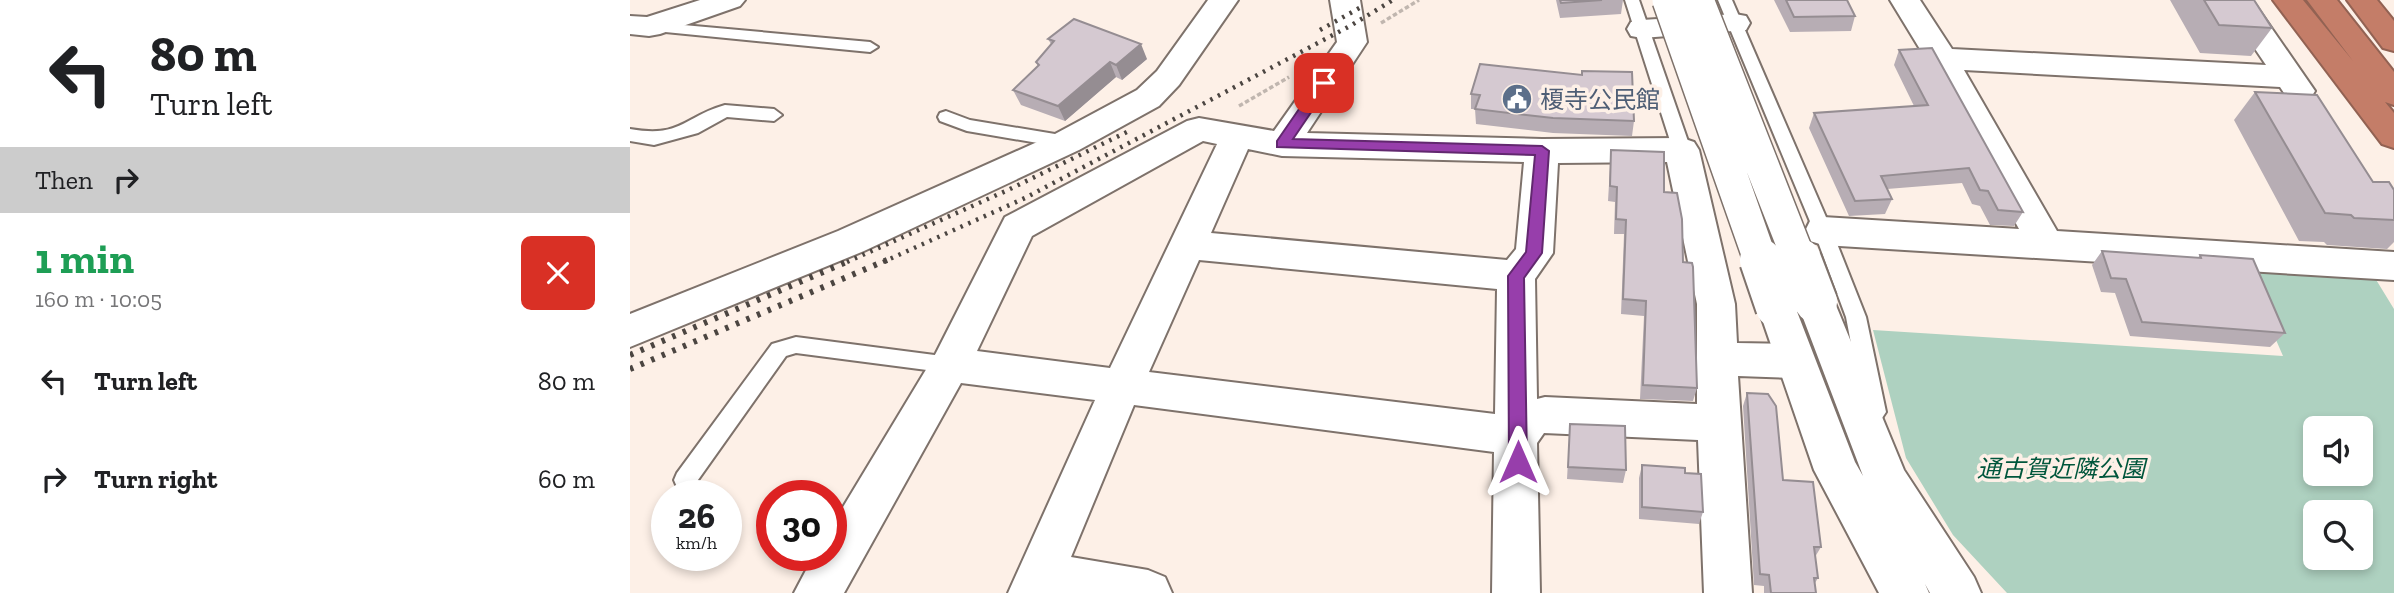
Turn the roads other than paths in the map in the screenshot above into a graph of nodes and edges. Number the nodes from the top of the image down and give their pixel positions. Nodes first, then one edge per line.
1 (730, 0) edge
2 (1223, 0) edge
3 (1345, 0) edge
4 (1632, 0) edge
5 (1669, 0) edge
6 (1697, 0) edge
7 (1905, 0) edge
8 (2237, 0) edge
9 (2288, 0) edge
10 (2322, 0) edge
11 (2362, 0) edge
12 (1730, 11) edge
13 (636, 27) edge
14 (1642, 29) junction
15 (2394, 41) edge
16 (870, 47) dead end
17 (1942, 59) junction
18 (2289, 77) junction
19 (2394, 94) edge
20 (2313, 111) edge
21 (774, 115) dead end
22 (946, 117) dead end
23 (630, 135) edge
24 (1237, 136) junction
25 (2394, 136) edge
26 (1067, 142) junction
27 (1282, 144) junction
28 (1682, 150) junction
29 (1542, 151) junction
30 (1032, 158) junction
31 (1018, 227) junction
32 (1823, 231) junction
33 (2046, 244) junction
34 (1186, 245) junction
35 (2394, 265) edge
36 (1516, 276) junction
37 (1796, 304) junction
38 (638, 323) edge
39 (1718, 359) junction
40 (1795, 361) junction
41 (950, 365) junction
42 (1121, 388) junction
43 (1718, 423) junction
44 (1518, 436) junction
45 (685, 480) dead end
46 (1887, 481) junction
47 (1036, 584) edge
48 (818, 593) edge
49 (1148, 593) edge
50 (1516, 593) edge
51 (1728, 593) edge
52 (1905, 593) edge
53 (1957, 593) edge

1 - 13 street
2 - 26 street
3 - 27 street
4 - 14 lane
5 - 37 street, bridge
6 - 37 street, bridge
7 - 17 street
8 - 18 street
9 - 25 highway
10 - 19 highway
11 - 15 highway
12 - 14 street
12 - 32 lane
13 - 16 lane
14 - 28 lane
17 - 18 street
17 - 33 street
18 - 20 street
21 - 23 lane
22 - 26 lane
24 - 27 street
24 - 31 street
24 - 34 street
26 - 30 street
27 - 29 street
28 - 29 street
28 - 39 street
29 - 36 street
30 - 31 street
30 - 38 street
31 - 41 street
32 - 33 street
32 - 46 lane
33 - 35 street
34 - 36 street
34 - 42 street
36 - 44 street
37 - 40 street
37 - 46 street
39 - 40 street
39 - 43 street
40 - 52 street
41 - 42 street
41 - 45 lane
41 - 48 street
42 - 44 street
42 - 47 street
43 - 44 street
43 - 51 street
44 - 50 street
46 - 53 street
47 - 49 street

